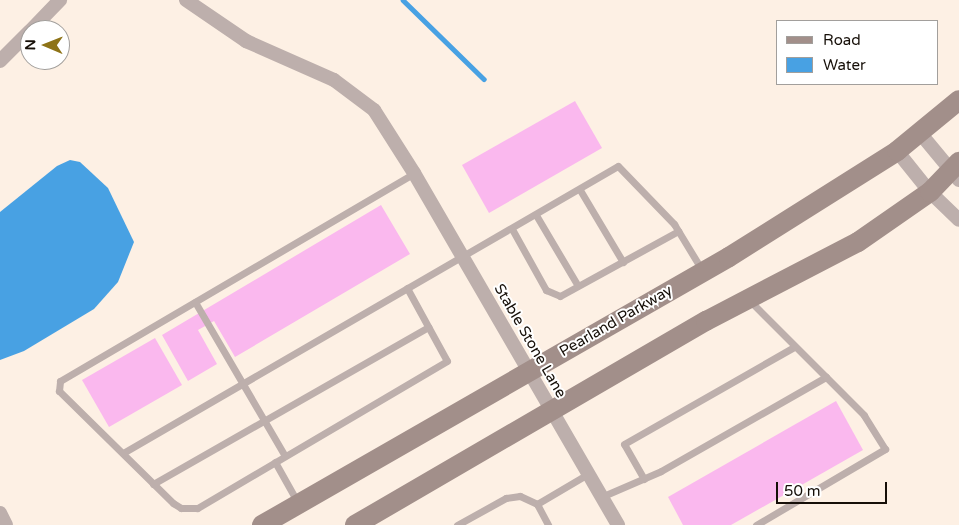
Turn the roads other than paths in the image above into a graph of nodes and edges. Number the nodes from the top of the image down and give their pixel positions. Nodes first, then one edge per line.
1 (60, 0) edge
2 (186, 0) edge
3 (40, 20) edge
4 (20, 40) edge
5 (0, 61) edge
6 (959, 100) edge
7 (920, 132) junction
8 (897, 151) junction
9 (956, 171) edge
10 (414, 173) junction
11 (580, 190) junction
12 (930, 192) junction
13 (536, 215) junction
14 (959, 220) edge
15 (512, 229) junction
16 (678, 231) junction
17 (462, 256) junction
18 (623, 262) junction
19 (703, 272) junction
20 (578, 286) junction
21 (407, 288) junction
22 (749, 300) junction
23 (195, 302) junction
24 (428, 327) junction
25 (794, 347) junction
26 (529, 372) junction
27 (826, 377) junction
28 (243, 384) junction
29 (551, 412) junction
30 (264, 420) junction
31 (123, 453) junction
32 (285, 456) junction
33 (275, 462) junction
34 (588, 474) junction
35 (644, 479) junction
36 (153, 484) junction
37 (601, 497) junction
38 (299, 504) junction
39 (536, 504) junction
40 (0, 514) edge
41 (6, 525) edge
42 (262, 525) edge
43 (355, 525) edge
44 (458, 525) edge
45 (548, 525) edge
46 (618, 525) edge
47 (756, 525) edge

1 - 3 street
2 - 10 street, Stable Stone Lane
4 - 5 street
6 - 7 main road, Pearland Parkway
7 - 8 main road, Pearland Parkway
7 - 9 street
8 - 12 street
8 - 19 main road, Pearland Parkway
9 - 12 main road
10 - 17 street, Stable Stone Lane
10 - 23 lane
11 - 13 lane
11 - 16 lane
11 - 18 lane
12 - 14 street
12 - 22 main road
13 - 15 lane
13 - 20 lane
15 - 17 lane
15 - 20 lane
16 - 18 lane
16 - 19 lane
17 - 21 lane
17 - 26 street, Stable Stone Lane
18 - 20 lane
19 - 26 main road, Pearland Parkway
21 - 24 lane
21 - 28 lane
22 - 25 lane
22 - 29 main road
23 - 28 lane
23 - 31 lane
24 - 30 lane
24 - 32 lane
25 - 27 lane
25 - 35 lane
26 - 29 street, Stable Stone Lane
26 - 38 main road, Pearland Parkway
27 - 35 lane
27 - 47 lane
28 - 30 lane
28 - 31 lane
29 - 34 street, Stable Stone Lane
29 - 43 main road
30 - 32 lane
30 - 36 lane
31 - 36 lane
32 - 33 lane
33 - 36 lane
33 - 38 lane
34 - 37 street, Stable Stone Lane
34 - 39 lane
35 - 37 lane
37 - 46 street, Stable Stone Lane
38 - 42 main road, Pearland Parkway
39 - 44 lane
39 - 45 lane
40 - 41 street

